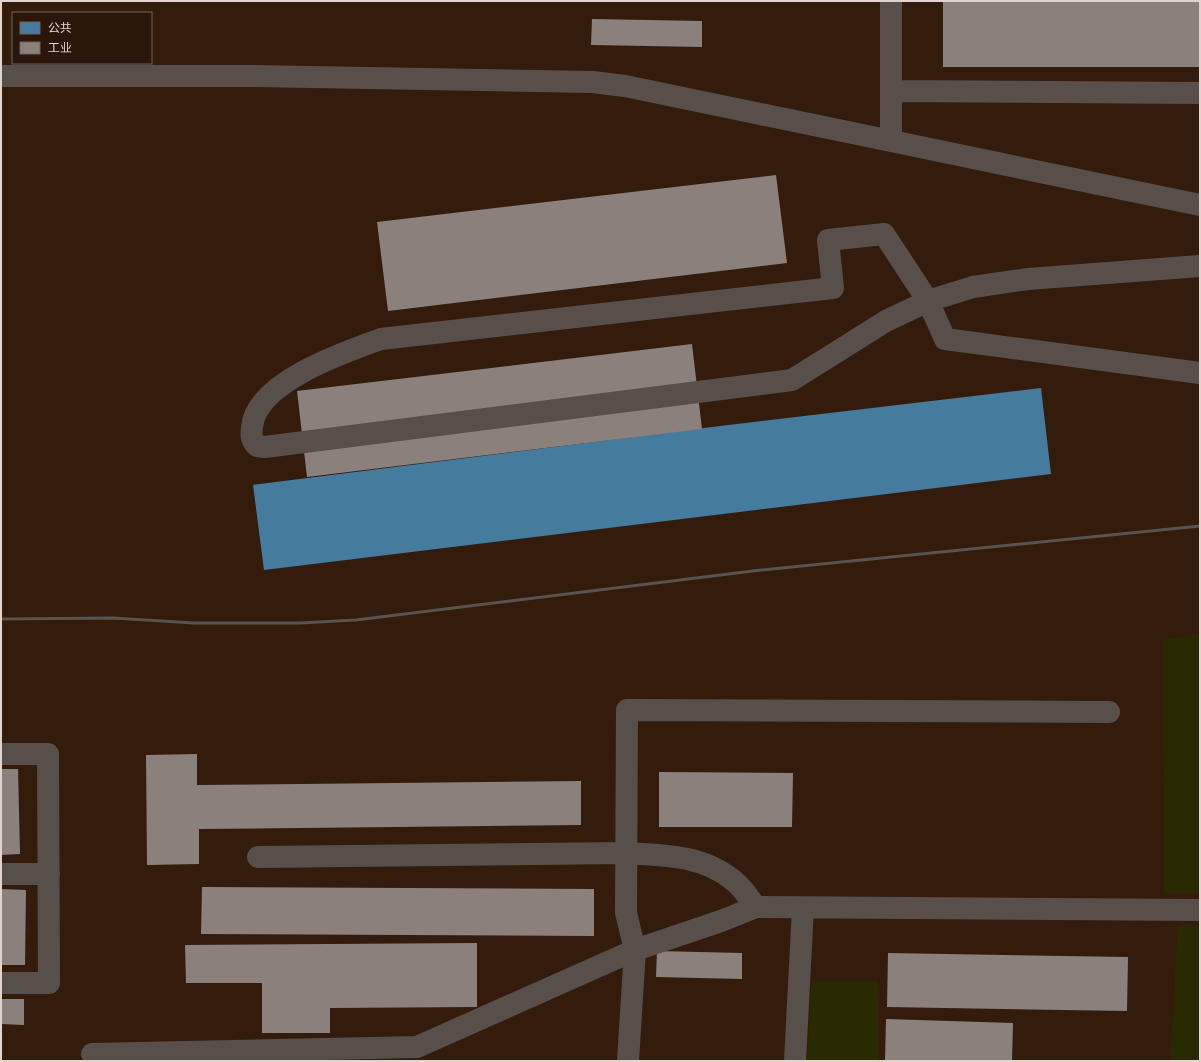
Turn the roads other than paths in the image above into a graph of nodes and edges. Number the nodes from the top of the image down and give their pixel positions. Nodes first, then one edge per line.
1 (891, 1) edge
2 (1, 76) edge
3 (891, 91) junction
4 (1200, 94) edge
5 (891, 142) junction
6 (1200, 204) edge
7 (1200, 266) edge
8 (928, 301) junction
9 (1200, 372) edge
10 (1109, 712) dead end
11 (1, 754) edge
12 (625, 853) junction
13 (258, 857) dead end
14 (1, 874) edge
15 (49, 874) junction
16 (756, 907) junction
17 (803, 908) junction
18 (1200, 910) edge
19 (635, 950) junction
20 (1, 983) edge
21 (92, 1054) dead end
22 (628, 1061) edge
23 (795, 1061) edge

1 - 3 lane
2 - 5 lane
3 - 4 lane
3 - 5 lane
5 - 6 lane
7 - 8 lane
8 - 8 lane
8 - 9 lane
10 - 12 lane
11 - 15 lane
12 - 13 lane
12 - 16 lane
12 - 19 lane
14 - 15 lane
15 - 20 lane
16 - 17 lane
16 - 19 lane
17 - 18 lane
17 - 23 lane
19 - 21 lane
19 - 22 lane

